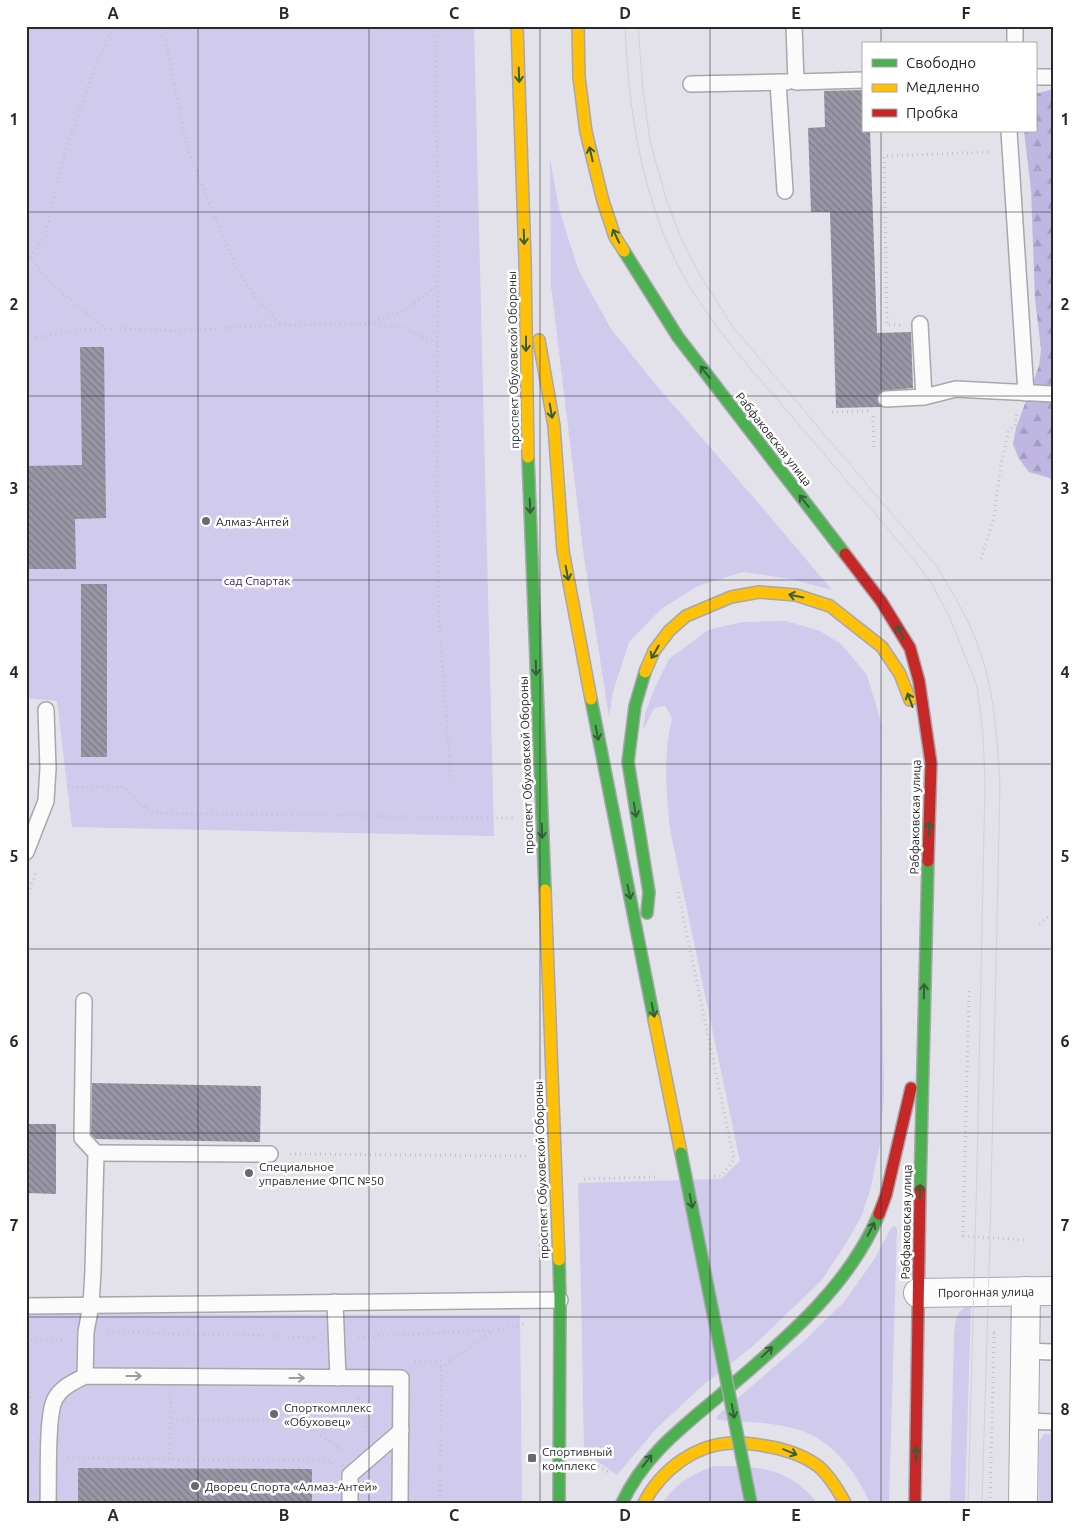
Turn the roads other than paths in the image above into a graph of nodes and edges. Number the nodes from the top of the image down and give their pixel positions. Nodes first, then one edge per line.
1 (517, 26) edge
2 (578, 26) edge
3 (794, 26) edge
4 (1015, 26) edge
5 (1015, 42) edge
6 (1036, 77) edge
7 (1053, 77) edge
8 (862, 80) edge
9 (778, 82) junction
10 (796, 82) junction
11 (691, 84) dead end
12 (1009, 132) edge
13 (785, 191) dead end
14 (525, 260) junction
15 (920, 324) road end
16 (1021, 392) junction
17 (1053, 394) edge
18 (924, 397) junction
19 (886, 399) dead end
20 (46, 710) dead end
21 (931, 763) junction
22 (26, 852) edge
23 (644, 962) junction
24 (84, 1001) dead end
25 (923, 1040) junction
26 (96, 1153) junction
27 (270, 1154) road end
28 (1040, 1291) edge
29 (918, 1293) junction
30 (560, 1300) junction
31 (335, 1302) junction
32 (91, 1305) junction
33 (26, 1306) edge
34 (1025, 1351) junction
35 (1053, 1352) edge
36 (86, 1376) junction
37 (338, 1378) junction
38 (1024, 1421) junction
39 (1053, 1422) edge
40 (401, 1431) junction
41 (48, 1503) edge
42 (350, 1503) edge
43 (400, 1503) edge
44 (559, 1503) edge
45 (622, 1503) edge
46 (644, 1503) edge
47 (751, 1503) edge
48 (845, 1503) edge
49 (915, 1503) edge
50 (1022, 1503) edge

1 -> 14 main road, проспект Обуховской Обороны
21 -> 2 main road, Рабфаковская улица
3 - 10 lane
4 - 5 lane
6 - 7 lane
8 - 10 lane
9 - 10 lane
9 - 11 lane
9 - 13 lane
12 - 16 lane
14 -> 23 main road
14 -> 30 main road, проспект Обуховской Обороны
15 - 18 lane
16 - 17 lane
16 - 18 lane
18 - 19 lane
20 - 22 lane
21 -> 23 main road
25 -> 21 main road, Рабфаковская улица
23 -> 47 main road, bridge
24 - 26 lane
29 -> 25 main road, Рабфаковская улица
45 -> 25 main road
26 - 27 lane
26 - 32 lane
28 - 29 street, Прогонная улица
28 - 34 street
49 -> 29 main road, Рабфаковская улица
30 - 31 lane
30 - 44 main road, проспект Обуховской Обороны
31 - 32 lane
31 - 37 lane
32 - 33 lane
32 - 36 lane
34 - 35 lane
34 - 38 street
36 -> 37 lane
36 - 41 lane
37 - 40 lane
38 - 39 lane
38 - 50 street
40 - 42 lane
40 - 43 lane
46 -> 48 main road

